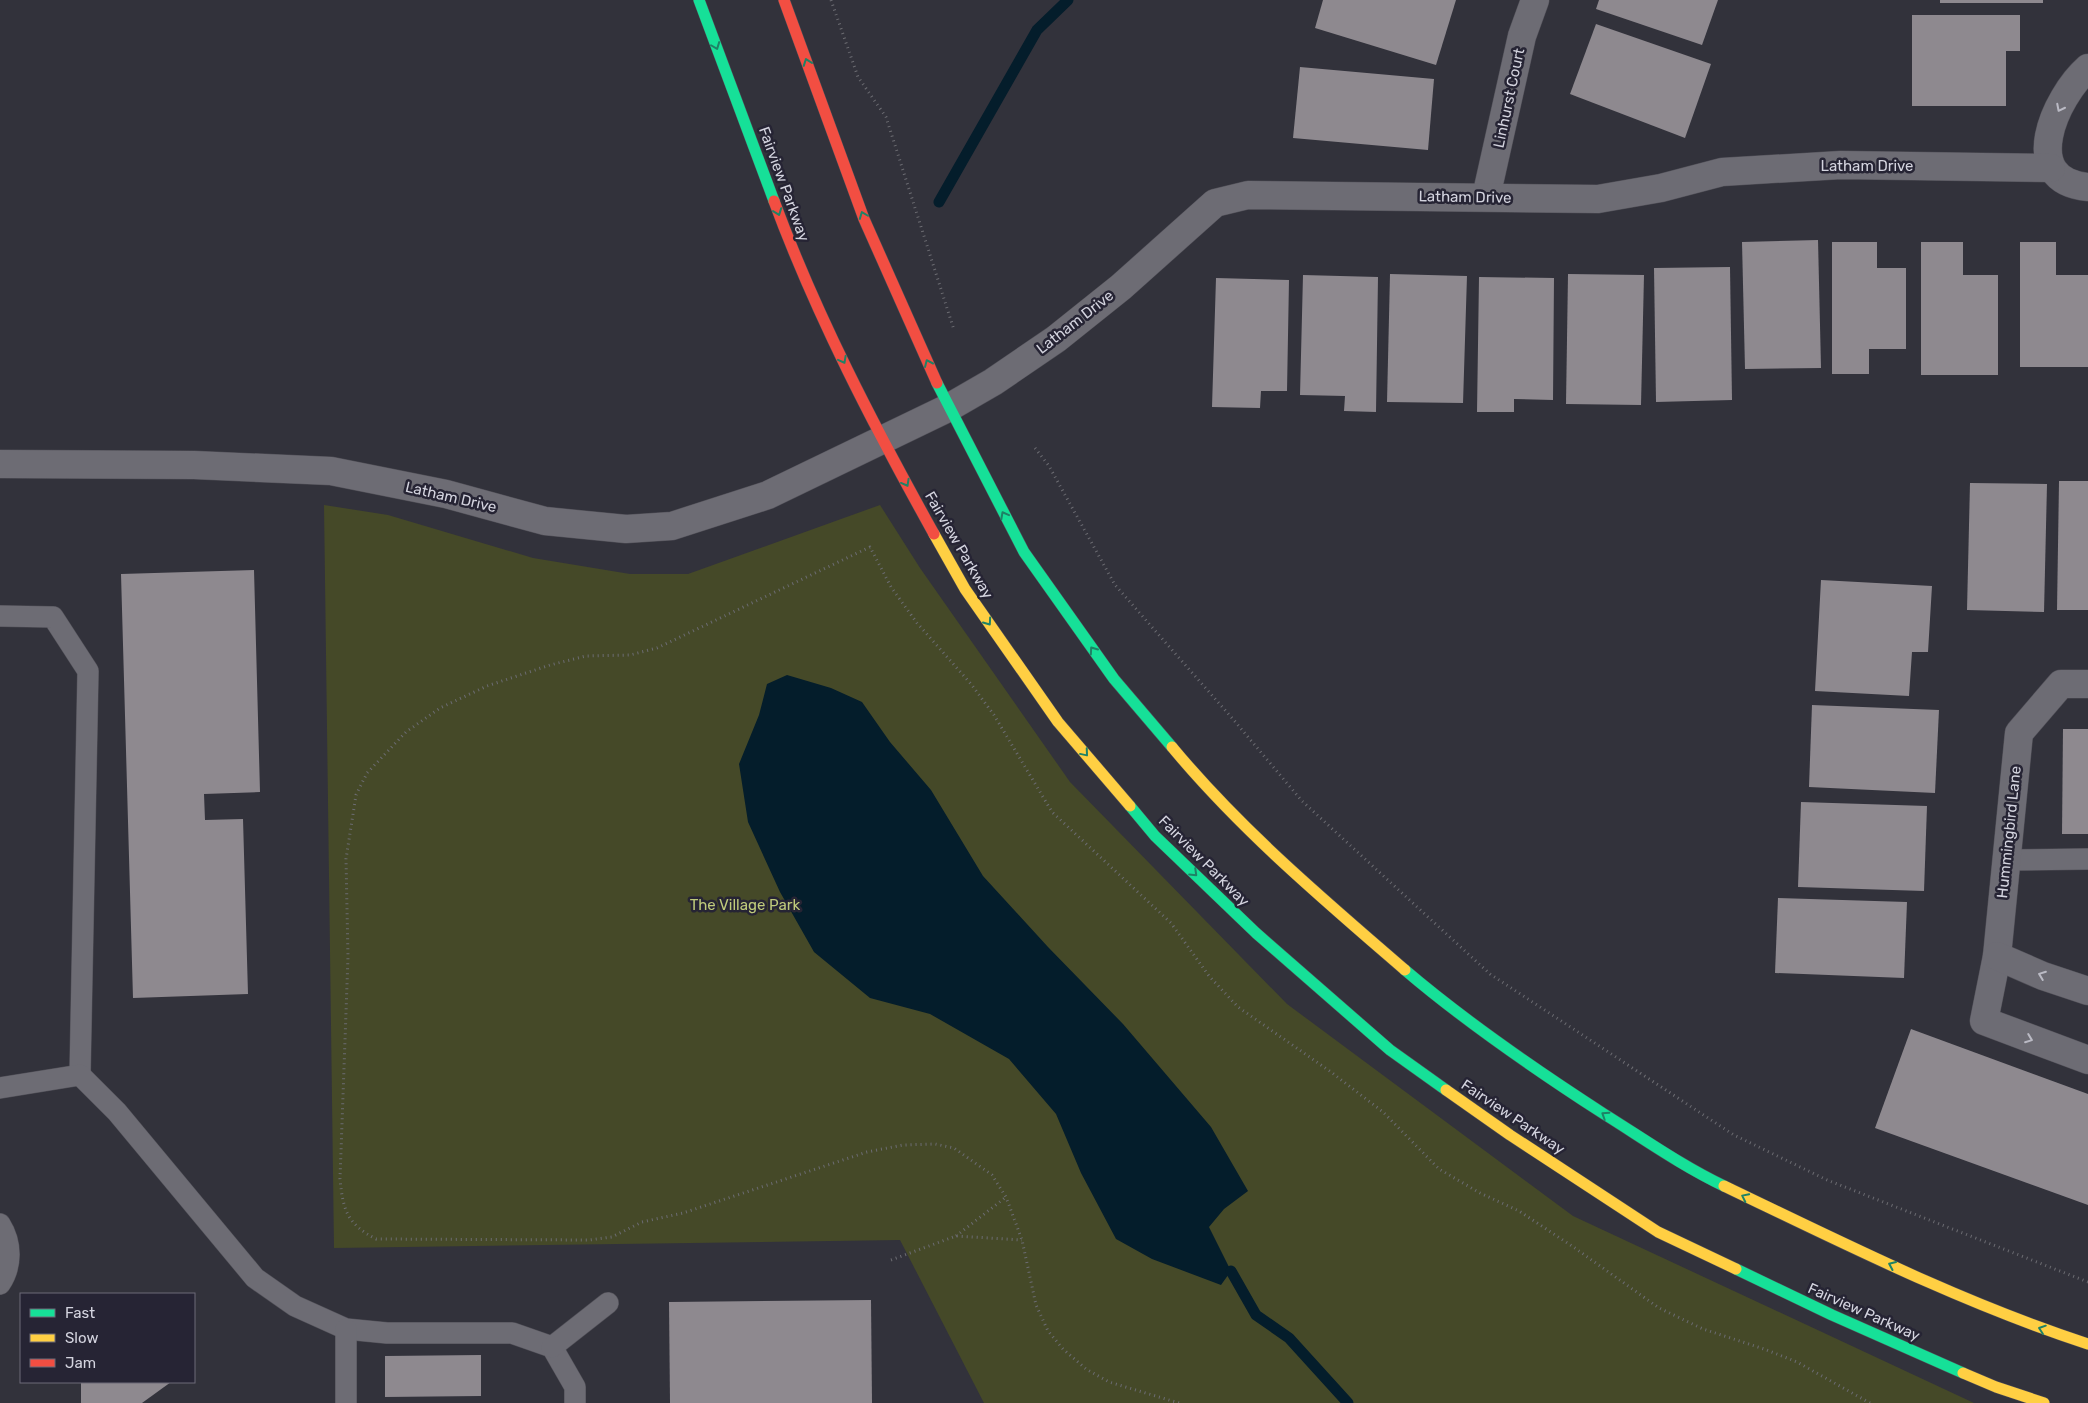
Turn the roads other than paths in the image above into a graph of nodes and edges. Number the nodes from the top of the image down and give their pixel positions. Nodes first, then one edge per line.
1 (699, 0) edge
2 (784, 0) edge
3 (1535, 0) edge
4 (2088, 68) edge
5 (2051, 168) junction
6 (2088, 187) edge
7 (1486, 197) junction
8 (948, 408) junction
9 (884, 439) junction
10 (0, 464) edge
11 (0, 616) edge
12 (2088, 684) edge
13 (2088, 859) edge
14 (2006, 860) junction
15 (1997, 956) junction
16 (2088, 991) edge
17 (2088, 1060) edge
18 (80, 1076) junction
19 (0, 1088) edge
20 (0, 1224) edge
21 (0, 1284) edge
22 (608, 1303) dead end
23 (346, 1329) junction
24 (2088, 1344) edge
25 (552, 1347) junction
26 (346, 1403) edge
27 (575, 1403) edge
28 (2044, 1403) edge

1 -> 9 street, Fairview Parkway
8 -> 2 street
3 - 7 street, Linhurst Court
4 -> 5 street
5 - 6 street
5 - 7 street, Latham Drive
7 - 8 street, Latham Drive
8 - 9 street, Latham Drive
24 -> 8 street
9 - 10 street, Latham Drive
9 -> 28 street, Fairview Parkway
11 - 18 lane
12 - 14 street, Hummingbird Lane
13 - 14 lane
14 - 15 street, Hummingbird Lane
16 -> 15 street
15 -> 17 street, Hummingbird Lane
18 - 19 lane
18 - 23 lane
20 - 21 lane
22 - 25 lane
23 - 25 lane
23 - 26 lane
25 - 27 lane

